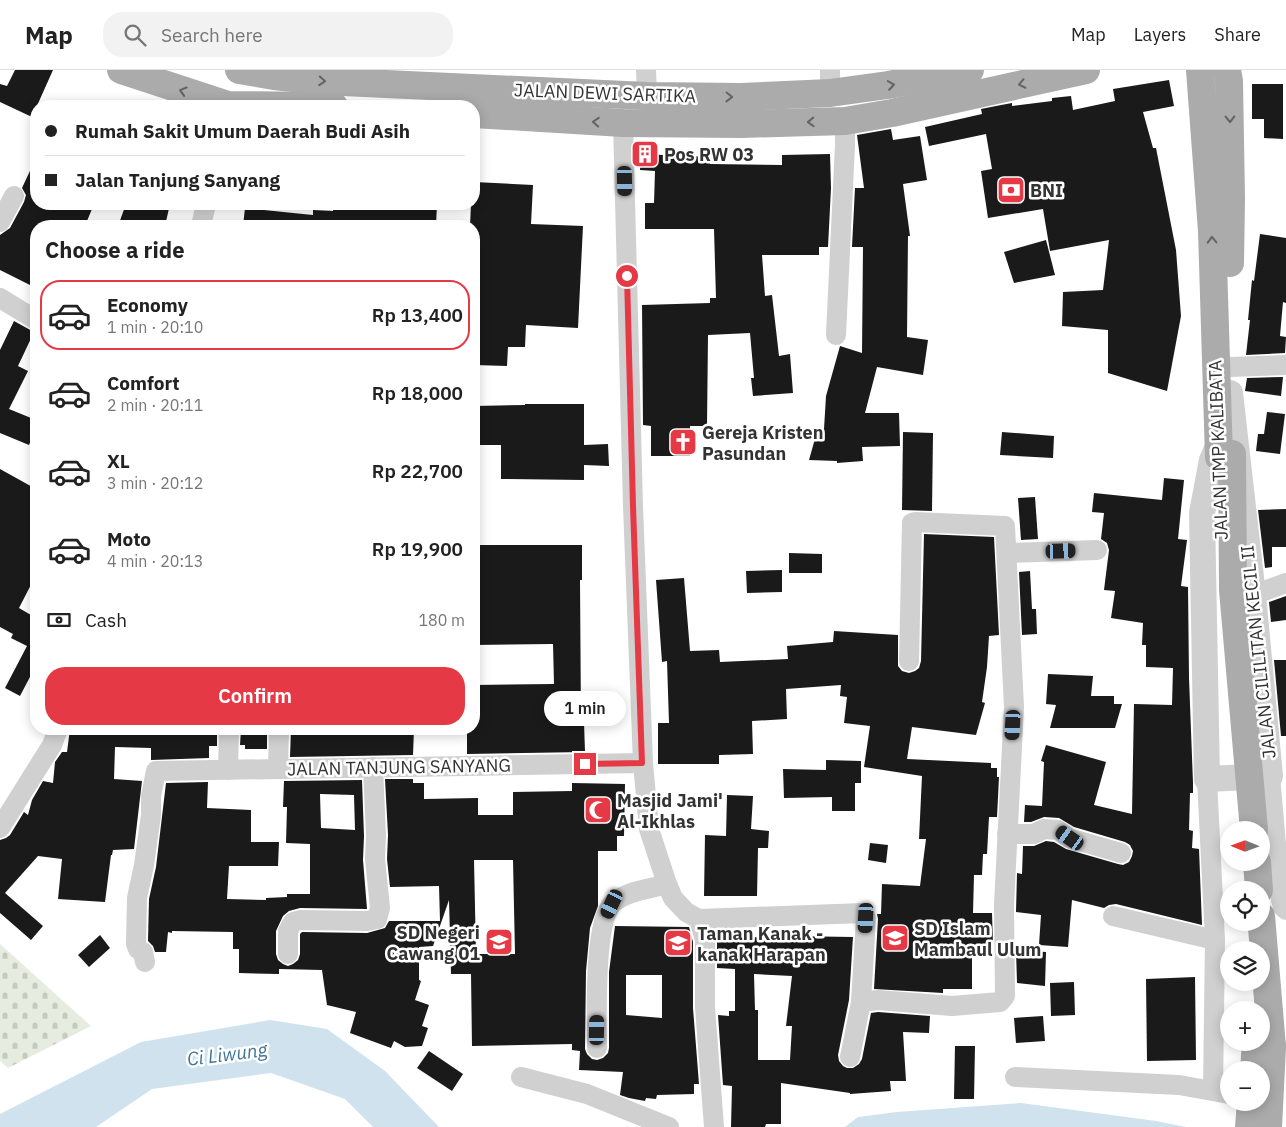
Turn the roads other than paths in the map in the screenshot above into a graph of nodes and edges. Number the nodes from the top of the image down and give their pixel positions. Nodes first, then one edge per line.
1 (120, 70) edge
2 (239, 70) edge
3 (970, 70) edge
4 (1086, 70) edge
5 (1200, 70) edge
6 (1227, 70) edge
7 (466, 79) edge
8 (830, 81) edge
9 (646, 83) edge
10 (210, 100) edge
11 (480, 114) edge
12 (845, 121) junction
13 (623, 123) junction
14 (14, 196) dead end
15 (0, 222) edge
16 (0, 298) edge
17 (30, 316) edge
18 (836, 335) dead end
19 (1286, 365) edge
20 (1229, 380) junction
21 (1223, 452) junction
22 (1097, 550) dead end
23 (1007, 554) junction
24 (1286, 584) edge
25 (1253, 595) junction
26 (909, 661) dead end
27 (56, 735) edge
28 (229, 735) edge
29 (278, 735) edge
30 (642, 763) junction
31 (373, 767) junction
32 (278, 769) junction
33 (228, 770) junction
34 (1270, 776) junction
35 (1207, 779) junction
36 (1243, 821) edge
37 (1253, 821) edge
38 (0, 828) edge
39 (1007, 834) junction
40 (1121, 853) dead end
41 (667, 884) junction
42 (1286, 910) edge
43 (1113, 916) dead end
44 (699, 919) junction
45 (1262, 931) edge
46 (1215, 940) junction
47 (288, 954) dead end
48 (145, 962) dead end
49 (861, 1002) junction
50 (597, 1048) dead end
51 (850, 1058) dead end
52 (1220, 1067) edge
53 (520, 1077) dead end
54 (1015, 1077) dead end
55 (1220, 1092) edge
56 (1270, 1101) edge
57 (1286, 1104) edge
58 (1250, 1111) edge
59 (669, 1127) edge
60 (714, 1127) edge
61 (1249, 1127) edge
62 (1268, 1127) edge

10 -> 1 main road
2 -> 7 main road, JALAN DEWI SARTIKA
8 -> 3 main road, JALAN DEWI SARTIKA
4 -> 12 main road, JALAN DEWI SARTIKA
21 -> 5 main road, JALAN TMP KALIBATA
6 -> 20 main road, JALAN TMP KALIBATA
7 - 9 main road, JALAN DEWI SARTIKA
9 -> 8 main road, JALAN DEWI SARTIKA
13 -> 11 main road, JALAN DEWI SARTIKA
12 -> 13 main road, JALAN DEWI SARTIKA
12 - 18 street
13 - 30 street
14 - 15 street
16 - 17 street
19 - 20 street
20 - 21 main road, JALAN TMP KALIBATA
20 - 25 street, JALAN CILILITAN KECIL II
21 - 35 street
21 - 36 main road, JALAN TMP KALIBATA
21 - 37 main road, JALAN TMP KALIBATA, bridge
22 - 23 street
23 - 26 street
23 - 39 street
24 - 25 street
25 - 34 street, JALAN CILILITAN KECIL II
27 - 38 street
28 - 33 street
29 - 32 street
30 - 31 street, JALAN TANJUNG SANYANG
30 - 41 street
31 - 32 street, JALAN TANJUNG SANYANG
31 - 47 street
32 - 33 street, JALAN TANJUNG SANYANG
33 - 48 street, JALAN TANJUNG SANYANG
34 - 35 street
34 - 42 street, JALAN CILILITAN KECIL II
35 - 46 street
39 - 40 street
39 - 49 street
41 - 44 street
41 - 50 street
43 - 46 street
44 - 49 street
44 - 60 street
45 - 62 main road, bridge
46 - 52 street
49 - 51 street
53 - 59 street
54 - 55 street
56 - 57 street
58 - 61 main road

